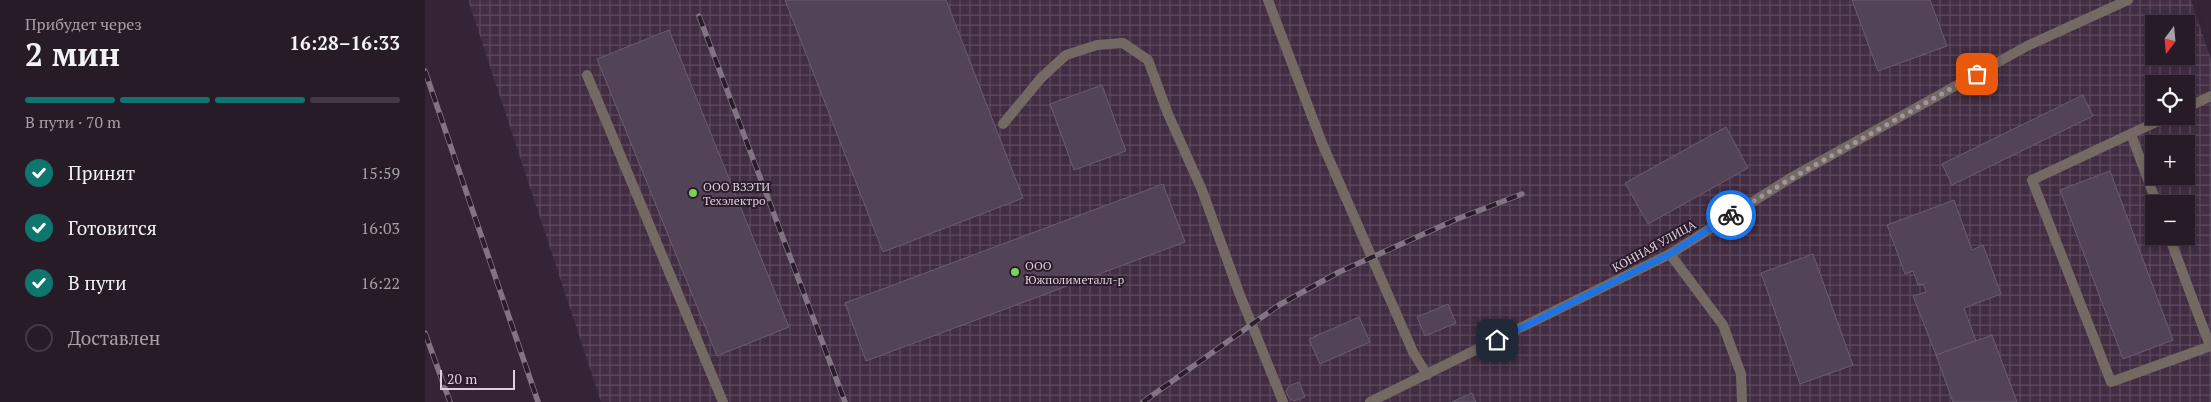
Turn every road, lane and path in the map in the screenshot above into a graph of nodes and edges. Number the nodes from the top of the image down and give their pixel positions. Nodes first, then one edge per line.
1 (1268, 0) edge
2 (2128, 0) edge
3 (587, 75) dead end
4 (2211, 96) edge
5 (2195, 104) edge
6 (1003, 124) dead end
7 (2150, 125) edge
8 (2131, 134) junction
9 (2154, 195) edge
10 (2172, 245) edge
11 (1670, 254) junction
12 (2211, 346) edge
13 (1427, 374) junction
14 (723, 402) edge
15 (1283, 402) edge
16 (1370, 402) edge
17 (1742, 402) edge

1 - 13 street
2 - 11 street, КОННАЯ УЛИЦА
3 - 14 street
4 - 5 street
6 - 15 street
7 - 8 street
8 - 9 street
8 - 12 street
10 - 12 street
11 - 13 street, КОННАЯ УЛИЦА
11 - 17 street
13 - 16 street, КОННАЯ УЛИЦА

